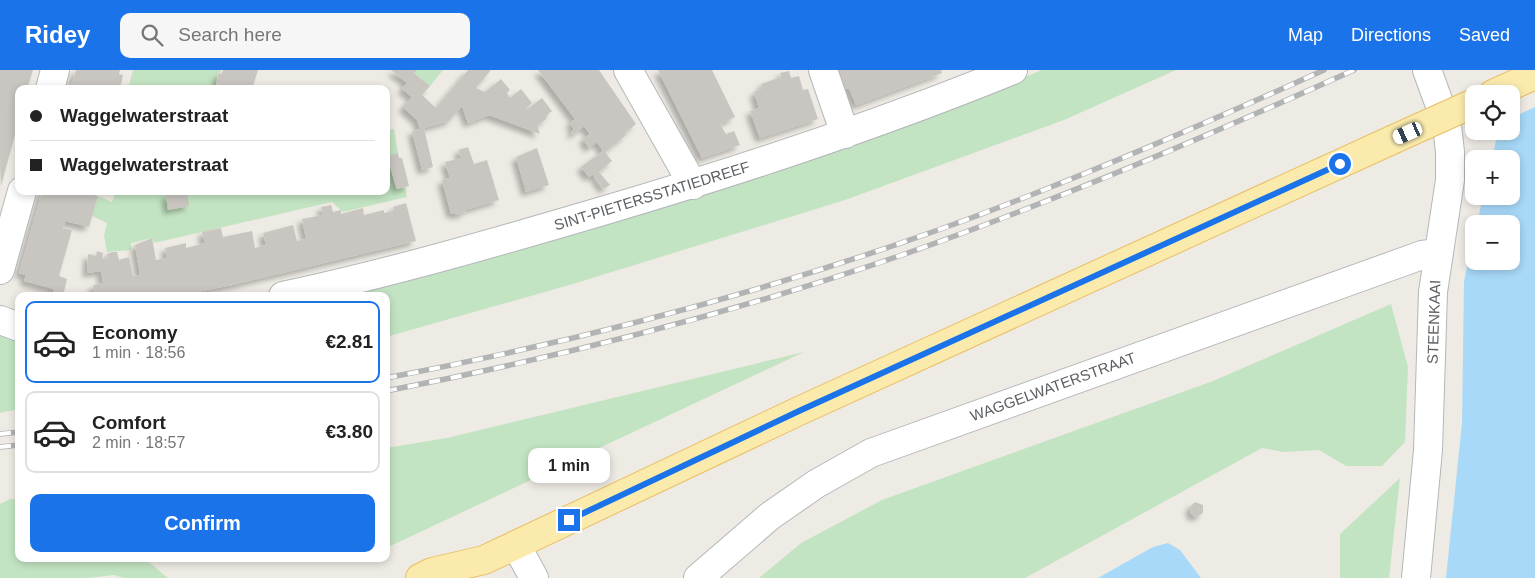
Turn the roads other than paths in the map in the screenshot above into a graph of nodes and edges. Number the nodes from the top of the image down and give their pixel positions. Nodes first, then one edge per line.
1 (55, 70) edge
2 (628, 70) edge
3 (823, 70) edge
4 (1013, 70) edge
5 (1427, 70) edge
6 (1535, 75) edge
7 (51, 85) edge
8 (1513, 85) edge
9 (1465, 106) edge
10 (846, 134) junction
11 (693, 184) junction
12 (21, 195) edge
13 (1438, 254) junction
14 (0, 270) edge
15 (300, 292) edge
16 (0, 320) edge
17 (15, 326) edge
18 (516, 545) junction
19 (484, 560) junction
20 (420, 578) edge
21 (461, 578) edge
22 (534, 578) edge
23 (698, 578) edge
24 (1416, 578) edge

1 - 7 street
2 - 11 street
3 - 10 street
4 - 10 street, SINT-PIETERSSTATIEDREEF
5 - 13 street, STEENKAAI
6 - 8 main road
9 - 18 main road, bridge
10 - 11 street, SINT-PIETERSSTATIEDREEF
11 - 15 street, SINT-PIETERSSTATIEDREEF
12 - 14 street
13 - 23 street, WAGGELWATERSTRAAT
13 - 24 street, STEENKAAI
16 - 17 street
18 - 19 main road
18 - 22 street
19 - 20 main road
19 - 21 main road

